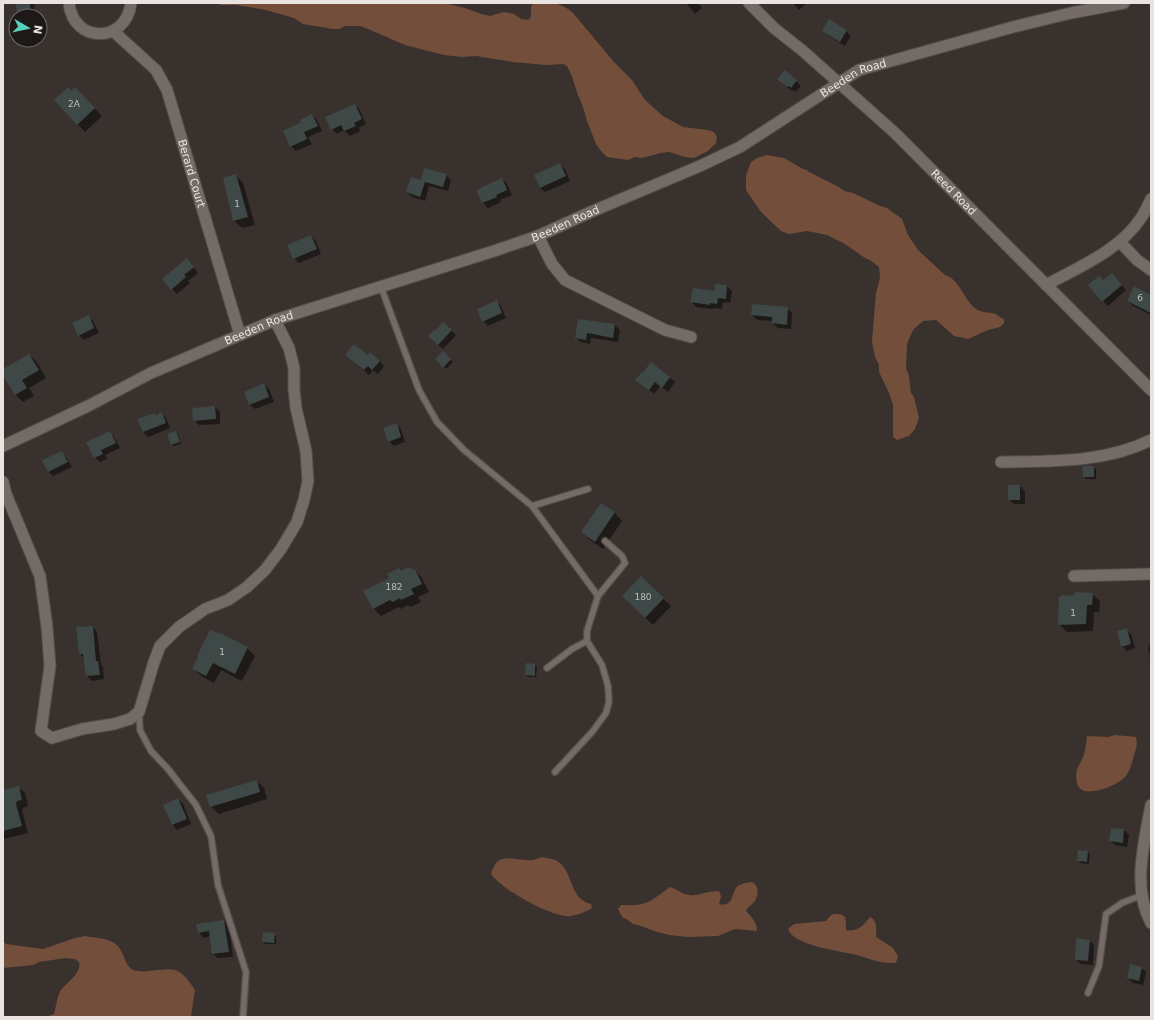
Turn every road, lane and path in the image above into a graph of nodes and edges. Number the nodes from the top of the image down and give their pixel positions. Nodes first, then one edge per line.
1 (69, 3) edge
2 (132, 3) edge
3 (749, 3) edge
4 (1124, 3) edge
5 (113, 31) junction
6 (837, 83) junction
7 (1151, 199) edge
8 (538, 236) junction
9 (1120, 242) junction
10 (1151, 270) edge
11 (1046, 285) junction
12 (381, 287) junction
13 (275, 320) junction
14 (240, 335) junction
15 (691, 338) dead end
16 (1151, 390) edge
17 (1151, 440) edge
18 (3, 446) edge
19 (1000, 462) dead end
20 (3, 482) edge
21 (588, 489) dead end
22 (532, 506) junction
23 (606, 541) dead end
24 (1151, 574) edge
25 (1074, 576) dead end
26 (598, 596) junction
27 (587, 641) junction
28 (547, 668) dead end
29 (139, 712) junction
30 (555, 772) dead end
31 (1151, 806) edge
32 (1142, 896) junction
33 (1151, 923) edge
34 (1088, 993) dead end
35 (243, 1017) edge

1 - 5 street
2 - 5 street
3 - 6 street, Reed Road
4 - 6 street, Beeden Road
5 - 14 street, Berard Court
6 - 8 street, Beeden Road
6 - 11 street, Reed Road
7 - 9 street
8 - 12 street, Beeden Road
8 - 15 street
9 - 10 street
9 - 11 street
11 - 16 street, Reed Road
12 - 13 street, Beeden Road
12 - 22 lane
13 - 14 street, Beeden Road
13 - 29 street
14 - 18 street, Beeden Road
17 - 19 street
20 - 29 street
21 - 22 lane
22 - 26 lane
23 - 26 lane
24 - 25 street
26 - 27 lane
27 - 28 lane
27 - 30 lane
29 - 35 lane
31 - 32 street
32 - 33 street
32 - 34 lane

